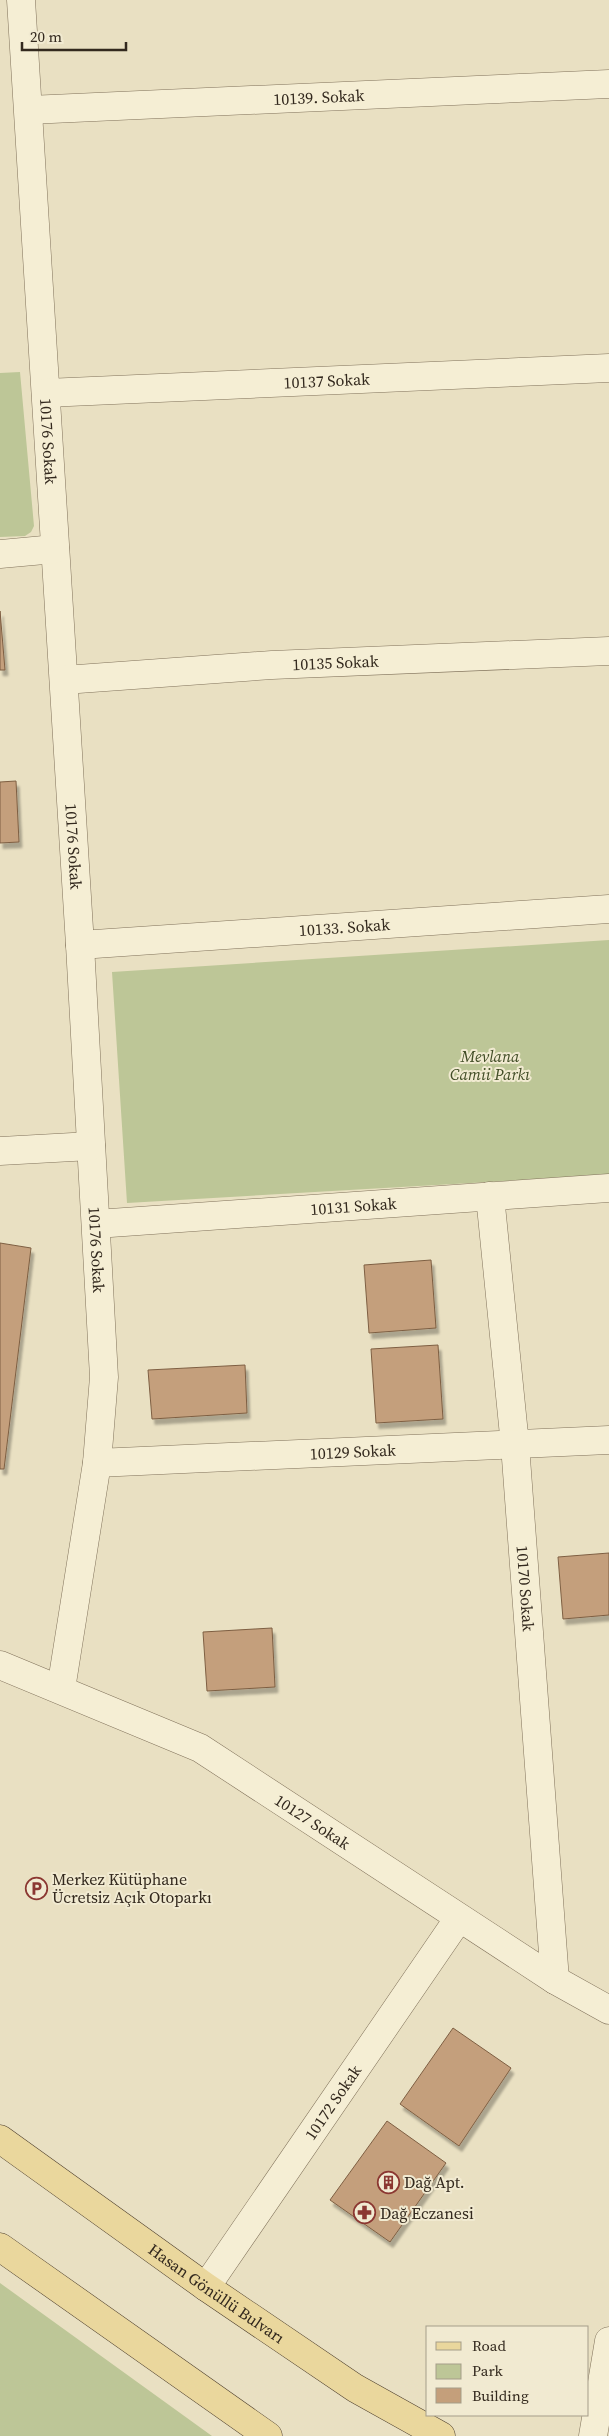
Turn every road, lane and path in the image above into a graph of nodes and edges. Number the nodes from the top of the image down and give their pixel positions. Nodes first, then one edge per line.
1 (21, 0) edge
2 (609, 84) edge
3 (29, 110) junction
4 (609, 368) edge
5 (46, 393) junction
6 (55, 549) junction
7 (0, 554) edge
8 (609, 651) edge
9 (64, 680) junction
10 (609, 909) edge
11 (80, 945) junction
12 (91, 1146) junction
13 (0, 1151) edge
14 (609, 1188) edge
15 (490, 1196) junction
16 (96, 1224) junction
17 (609, 1440) edge
18 (515, 1445) junction
19 (97, 1463) junction
20 (0, 1665) edge
21 (61, 1689) junction
22 (460, 1918) junction
23 (555, 1980) junction
24 (609, 2010) edge
25 (0, 2139) edge
26 (0, 2247) edge
27 (206, 2286) junction
28 (609, 2341) edge
29 (268, 2436) edge
30 (441, 2436) edge
31 (593, 2436) edge

1 - 3 street, 10176 Sokak
2 - 3 street, 10139. Sokak
3 - 5 street, 10176 Sokak
4 - 5 street, 10137 Sokak
5 - 6 street, 10176 Sokak
6 - 7 street
6 - 9 street, 10176 Sokak
8 - 9 street, 10135 Sokak
9 - 11 street, 10176 Sokak
10 - 11 street, 10133. Sokak
11 - 12 street, 10176 Sokak
12 - 13 street
12 - 16 street, 10176 Sokak
14 - 15 street, 10131 Sokak
15 - 16 street, 10131 Sokak
15 - 18 street, 10170 Sokak
16 - 19 street, 10176 Sokak
17 - 18 street, 10129 Sokak
18 - 19 street, 10129 Sokak
18 - 23 street, 10170 Sokak
19 - 21 street, 10176 Sokak
20 - 21 street, 10127 Sokak
21 - 22 street, 10127 Sokak
22 - 23 street, 10127 Sokak
22 - 27 street, 10172 Sokak
23 - 24 street, 10127 Sokak
25 - 27 main road, Hasan Gönüllü Bulvarı
26 - 29 main road
27 - 30 main road, Hasan Gönüllü Bulvarı
28 - 31 street

